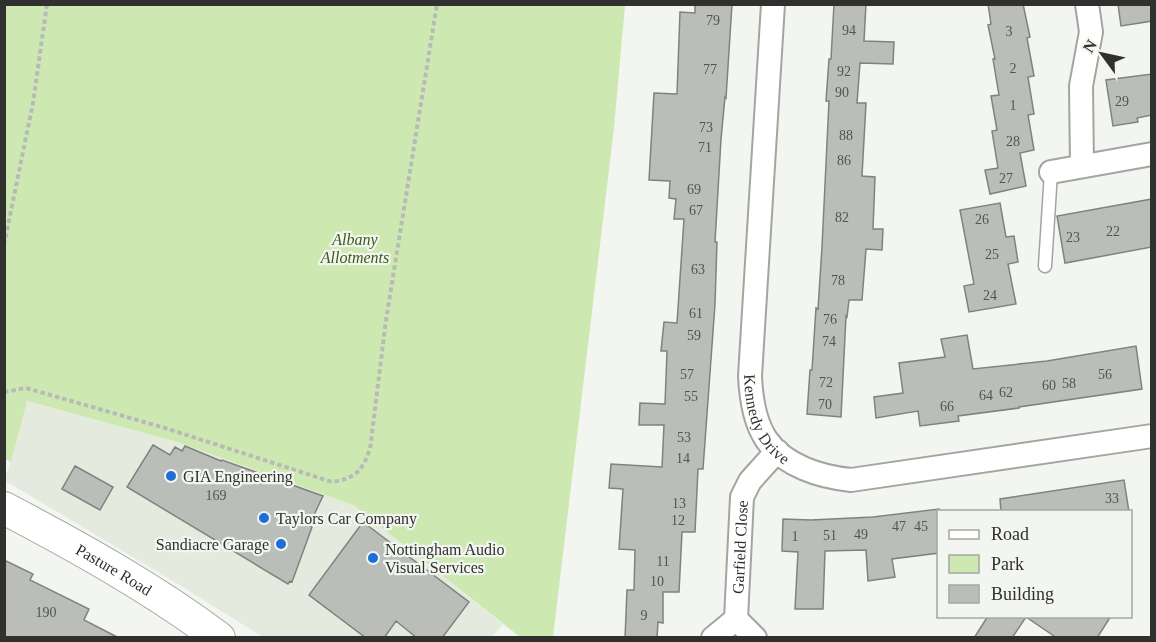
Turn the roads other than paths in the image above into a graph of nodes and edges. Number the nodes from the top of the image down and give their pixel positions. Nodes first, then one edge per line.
1 (773, 4) edge
2 (1087, 4) edge
3 (1152, 154) edge
4 (1082, 166) junction
5 (1051, 172) joint
6 (1045, 266) dead end
7 (1152, 436) edge
8 (777, 451) junction
9 (4, 508) edge
10 (736, 619) junction
11 (219, 638) edge
12 (713, 638) edge
13 (755, 638) edge

1 - 8 street, Kennedy Drive
2 - 4 street
3 - 4 street
4 - 5 street
5 - 6 lane
7 - 8 street, Kennedy Drive
8 - 10 street, Garfield Close
9 - 11 main road, Pasture Road
10 - 12 street
10 - 13 street

